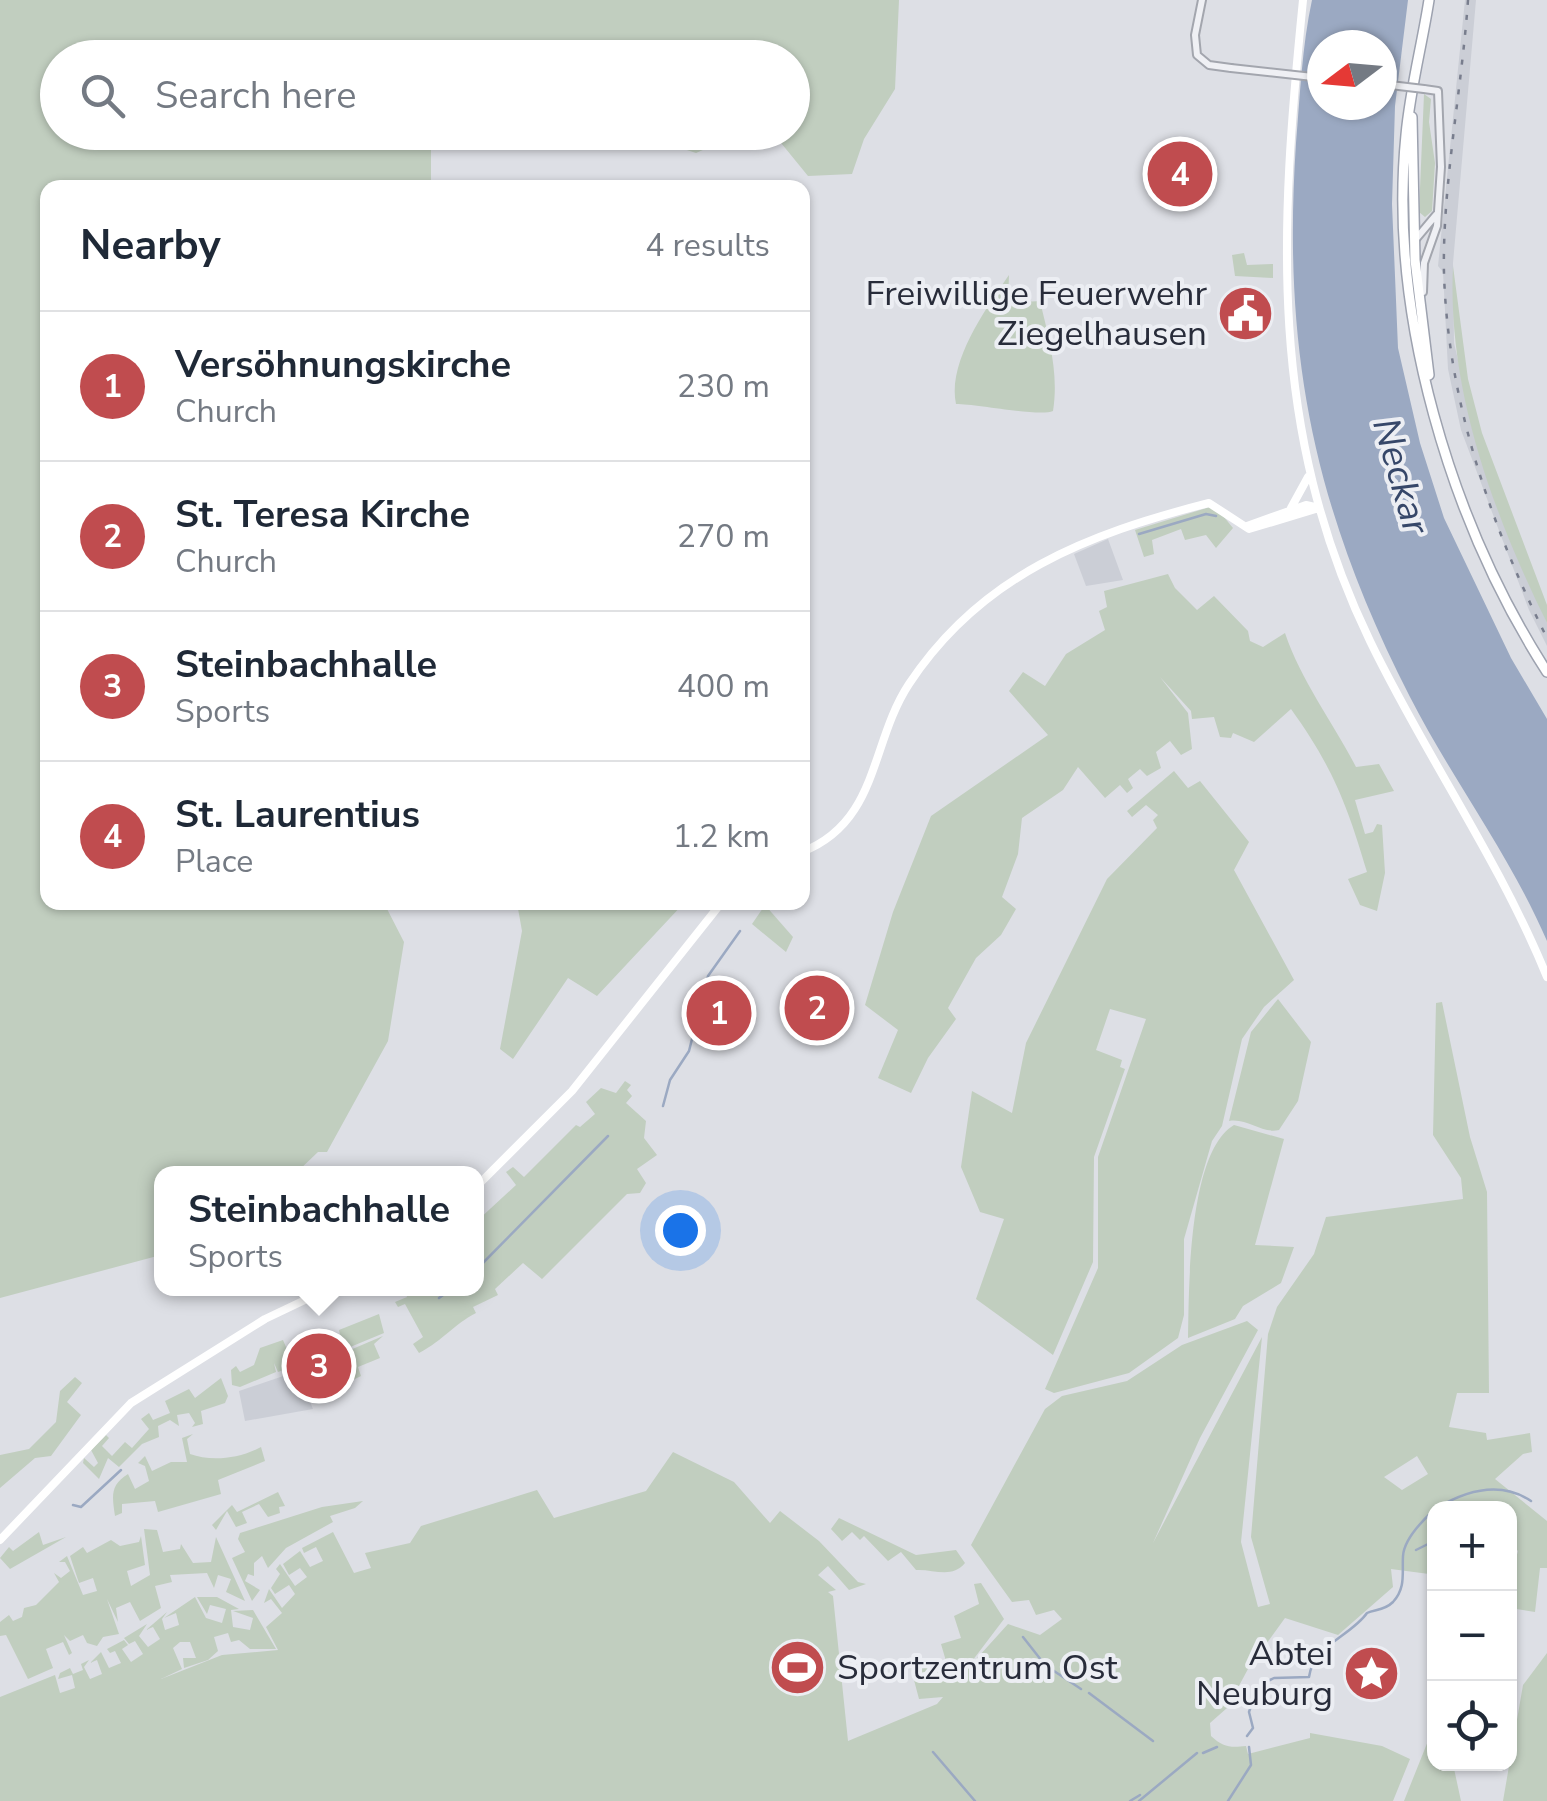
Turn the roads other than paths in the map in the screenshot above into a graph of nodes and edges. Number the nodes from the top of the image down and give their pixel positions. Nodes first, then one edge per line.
1 (1202, 0) edge
2 (1302, 0) edge
3 (1429, 0) edge
4 (1307, 76) edge
5 (1397, 85) edge
6 (1411, 104) junction
7 (1436, 215) junction
8 (1413, 218) junction
9 (1436, 236) junction
10 (1410, 241) junction
11 (1420, 305) junction
12 (1430, 397) junction
13 (1310, 472) junction
14 (1319, 508) junction
15 (1290, 510) junction
16 (1243, 528) junction
17 (1547, 672) edge
18 (810, 848) edge
19 (716, 910) edge
20 (1547, 977) edge
21 (484, 1179) edge
22 (313, 1296) edge
23 (0, 1540) edge

1 - 4 street, bridge
2 - 13 main road
3 - 6 main road
5 - 7 street, bridge
6 - 8 main road
6 - 10 main road
7 - 8 street
7 - 9 street
7 - 10 street
8 - 10 main road
9 - 10 street
9 - 11 street
10 - 11 main road
10 - 12 main road
11 - 12 main road
12 - 17 main road
13 - 14 main road
13 - 15 main road
14 - 15 main road
14 - 16 main road
14 - 20 main road
15 - 16 main road
16 - 18 main road
19 - 21 main road
22 - 23 main road

